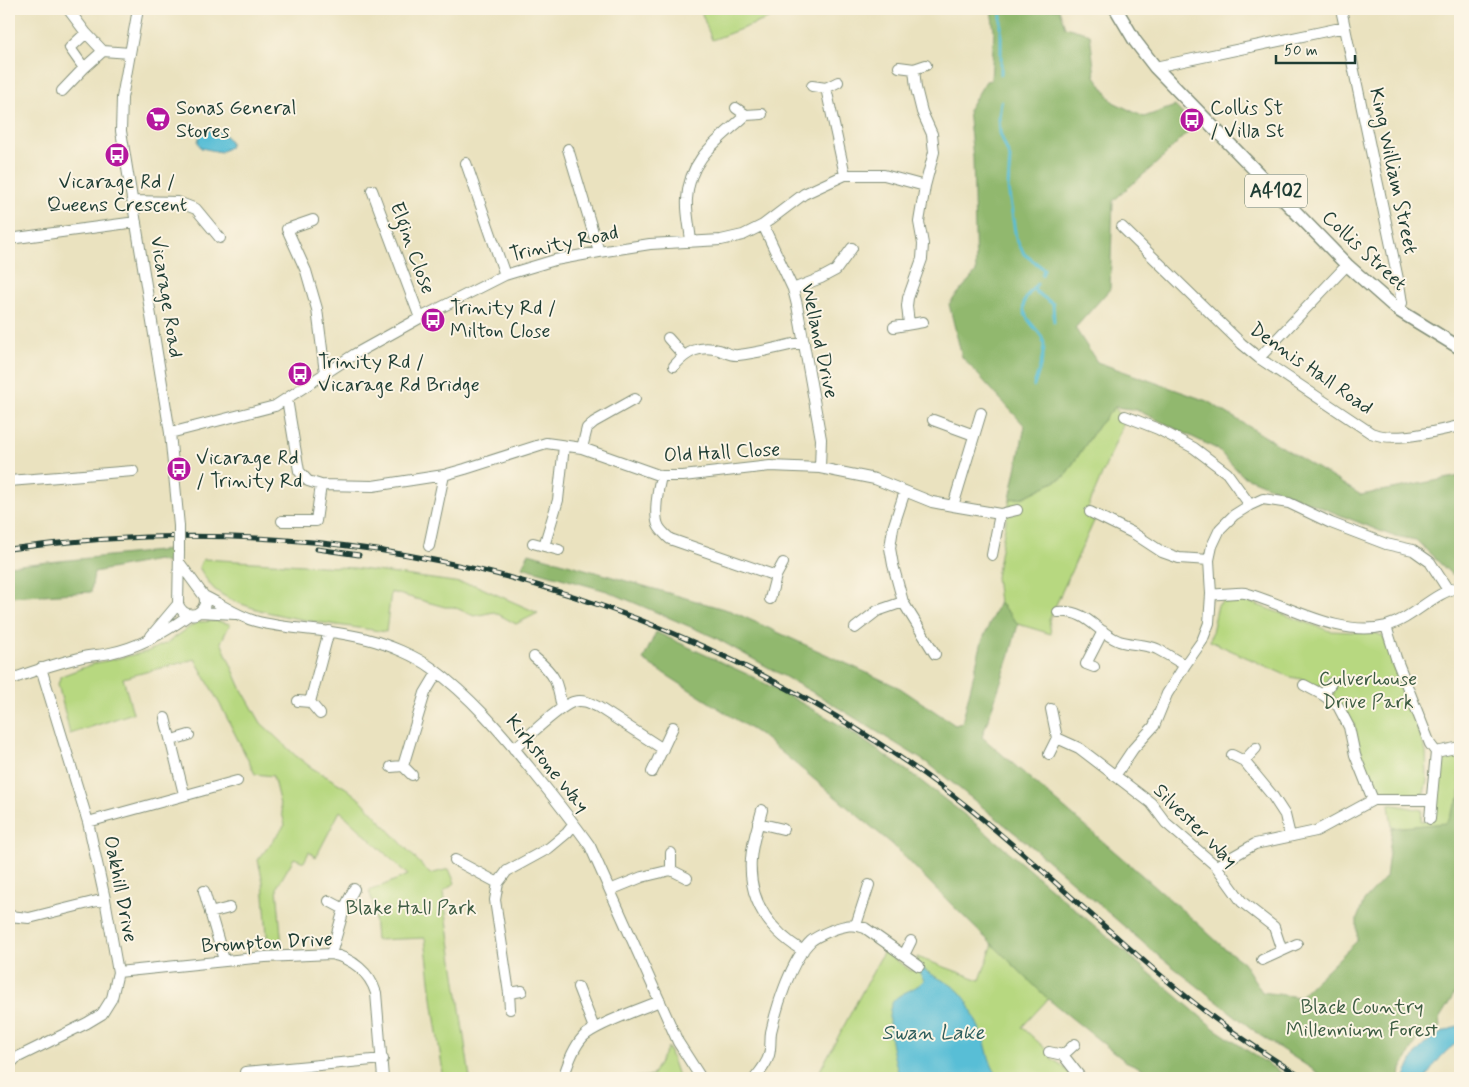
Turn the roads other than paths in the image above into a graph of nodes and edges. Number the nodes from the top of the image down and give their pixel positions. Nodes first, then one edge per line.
1 (68, 9) edge
2 (138, 9) edge
3 (1116, 9) edge
4 (1341, 9) edge
5 (1345, 27) junction
6 (86, 33) junction
7 (103, 51) junction
8 (130, 53) junction
9 (926, 65) dead end
10 (899, 67) dead end
11 (1156, 67) junction
12 (84, 68) junction
13 (914, 69) junction
14 (838, 82) dead end
15 (812, 86) dead end
16 (826, 88) junction
17 (62, 91) dead end
18 (736, 108) dead end
19 (762, 114) dead end
20 (746, 116) junction
21 (568, 149) dead end
22 (466, 163) dead end
23 (845, 175) junction
24 (925, 186) junction
25 (372, 190) dead end
26 (133, 201) junction
27 (313, 220) dead end
28 (136, 222) junction
29 (764, 225) junction
30 (1122, 227) dead end
31 (220, 238) dead end
32 (9, 239) edge
33 (691, 242) junction
34 (852, 248) dead end
35 (600, 252) junction
36 (1347, 265) junction
37 (505, 275) junction
38 (793, 289) junction
39 (1398, 310) junction
40 (420, 318) junction
41 (922, 322) dead end
42 (909, 324) junction
43 (894, 327) dead end
44 (668, 338) dead end
45 (804, 342) junction
46 (1460, 348) edge
47 (684, 355) junction
48 (1259, 358) junction
49 (674, 366) dead end
50 (325, 373) junction
51 (288, 399) junction
52 (635, 399) dead end
53 (981, 413) dead end
54 (1125, 416) dead end
55 (933, 420) dead end
56 (1460, 426) edge
57 (170, 433) junction
58 (974, 435) junction
59 (564, 446) junction
60 (582, 448) junction
61 (820, 468) junction
62 (133, 471) dead end
63 (444, 474) junction
64 (661, 476) junction
65 (9, 481) edge
66 (321, 485) junction
67 (905, 492) junction
68 (1250, 505) junction
69 (954, 506) junction
70 (1017, 510) dead end
71 (1090, 512) dead end
72 (1000, 514) junction
73 (282, 521) dead end
74 (533, 542) dead end
75 (429, 546) dead end
76 (544, 546) junction
77 (560, 550) dead end
78 (992, 555) dead end
79 (179, 557) junction
80 (1209, 560) junction
81 (783, 563) dead end
82 (776, 576) junction
83 (1460, 587) edge
84 (1448, 590) junction
85 (201, 592) junction
86 (1210, 594) junction
87 (770, 599) dead end
88 (179, 600) junction
89 (904, 602) junction
90 (200, 612) junction
91 (1058, 612) dead end
92 (189, 615) junction
93 (241, 615) junction
94 (1386, 626) junction
95 (855, 628) dead end
96 (329, 631) junction
97 (1103, 631) junction
98 (147, 640) junction
99 (934, 654) dead end
100 (534, 657) dead end
101 (1185, 665) junction
102 (1094, 667) dead end
103 (41, 668) junction
104 (438, 673) junction
105 (9, 680) edge
106 (1331, 683) dead end
107 (1304, 685) dead end
108 (1323, 695) junction
109 (298, 701) dead end
110 (310, 702) junction
111 (562, 708) junction
112 (1051, 709) dead end
113 (320, 714) dead end
114 (165, 718) dead end
115 (673, 727) dead end
116 (189, 735) dead end
117 (1057, 738) junction
118 (172, 740) junction
119 (1460, 747) edge
120 (1256, 748) dead end
121 (514, 749) junction
122 (663, 749) junction
123 (1436, 752) junction
124 (1049, 754) dead end
125 (1232, 755) dead end
126 (1244, 761) junction
127 (391, 766) dead end
128 (403, 766) junction
129 (652, 772) dead end
130 (412, 775) dead end
131 (1115, 776) junction
132 (237, 781) dead end
133 (184, 794) junction
134 (1373, 800) junction
135 (1430, 800) junction
136 (762, 810) dead end
137 (1430, 819) dead end
138 (88, 822) junction
139 (758, 823) junction
140 (574, 824) junction
141 (783, 829) dead end
142 (1290, 836) junction
143 (671, 853) dead end
144 (455, 860) dead end
145 (1216, 866) junction
146 (671, 870) junction
147 (687, 878) dead end
148 (498, 883) junction
149 (870, 885) dead end
150 (354, 889) dead end
151 (204, 890) dead end
152 (610, 890) junction
153 (105, 899) junction
154 (329, 901) dead end
155 (229, 908) dead end
156 (344, 909) junction
157 (210, 913) junction
158 (9, 916) edge
159 (856, 924) junction
160 (911, 941) dead end
161 (1297, 944) dead end
162 (803, 951) junction
163 (1282, 951) junction
164 (331, 954) junction
165 (904, 955) junction
166 (224, 960) junction
167 (1262, 960) dead end
168 (919, 966) dead end
169 (118, 972) junction
170 (578, 987) dead end
171 (522, 991) dead end
172 (509, 993) junction
173 (660, 1002) junction
174 (510, 1009) dead end
175 (594, 1028) junction
176 (1075, 1044) dead end
177 (9, 1050) edge
178 (1049, 1052) dead end
179 (1063, 1055) junction
180 (383, 1059) junction
181 (13, 1061) edge
182 (246, 1072) dead end
183 (272, 1073) edge
184 (383, 1078) edge
185 (563, 1078) edge
186 (701, 1078) edge
187 (755, 1078) edge
188 (1081, 1078) edge

1 - 6 street
2 - 8 street, Vicarage Road
3 - 11 main road, Collis Street / A4102
4 - 5 street, King William Street
5 - 11 street
5 - 39 street, King William Street
6 - 7 street
6 - 12 street
7 - 8 street
7 - 12 street
8 - 26 street, Vicarage Road
9 - 13 street
10 - 13 street
11 - 36 main road, Collis Street / A4102
12 - 17 street
13 - 24 street
14 - 16 street
15 - 16 street
16 - 23 street
18 - 20 street
19 - 20 street
20 - 33 street
21 - 35 street
22 - 37 street
23 - 24 street, Trinity Road
23 - 29 street, Trinity Road
24 - 42 street
25 - 40 street, Elgin Close
26 - 28 street, Vicarage Road
26 - 31 street
27 - 50 street
28 - 32 street
28 - 57 street, Vicarage Road
29 - 33 street, Trinity Road
29 - 38 street, Welland Drive
30 - 48 street, Dennis Hall Road
33 - 35 street, Trinity Road
34 - 38 street
35 - 37 street, Trinity Road
36 - 39 main road, Collis Street / A4102
36 - 48 street
37 - 40 street, Trinity Road
38 - 45 street, Welland Drive
39 - 46 main road, Collis Street / A4102
40 - 50 street, Trinity Road
41 - 42 street
42 - 43 street
44 - 47 street
45 - 47 street
45 - 61 street, Welland Drive
47 - 49 street
48 - 56 street, Dennis Hall Road
50 - 51 street, Trinity Road
51 - 57 street, Trinity Road
51 - 66 street
52 - 60 street
53 - 58 street
54 - 68 street
55 - 58 street
57 - 79 street, Vicarage Road, bridge
58 - 69 street
59 - 60 street, Old Hall Close
59 - 63 street, Old Hall Close
59 - 76 street
60 - 64 street, Old Hall Close
61 - 64 street, Old Hall Close
61 - 67 street, Old Hall Close
62 - 65 street
63 - 66 street, Old Hall Close
63 - 75 street
64 - 82 street
66 - 73 street
67 - 69 street, Old Hall Close
67 - 89 street
68 - 80 street
68 - 84 street
69 - 72 street, Old Hall Close
70 - 72 street, Old Hall Close
71 - 80 street
72 - 78 street
74 - 76 street
76 - 77 street
79 - 85 street
79 - 88 street, Vicarage Road
80 - 86 street
81 - 82 street
82 - 87 street
83 - 84 street
84 - 94 street
85 - 88 street
85 - 90 street
85 - 93 street, Kirkstone Way
86 - 94 street
86 - 101 street
88 - 92 street
88 - 98 street
89 - 95 street
89 - 99 street
90 - 92 street
90 - 93 street, Kirkstone Way
91 - 97 street
92 - 98 street
93 - 96 street, Kirkstone Way
94 - 123 street
96 - 104 street, Kirkstone Way
96 - 110 street
97 - 101 street
97 - 102 street
98 - 103 street
100 - 111 street
101 - 131 street
103 - 105 street
103 - 138 street, Oakhill Drive
104 - 121 street, Kirkstone Way
104 - 128 street
106 - 108 street
107 - 108 street
108 - 134 street
109 - 110 street
110 - 113 street
111 - 121 street
111 - 122 street
112 - 117 street
114 - 118 street
115 - 122 street
116 - 118 street
117 - 124 street
117 - 131 street, Silvester Way
118 - 133 street
119 - 123 street
120 - 126 street
121 - 140 street, Kirkstone Way
122 - 129 street
123 - 135 street
125 - 126 street
126 - 142 street
127 - 128 street
128 - 130 street
131 - 145 street, Silvester Way
132 - 133 street
133 - 138 street
134 - 135 street
134 - 142 street
135 - 137 street
136 - 139 street
138 - 153 street, Oakhill Drive
139 - 141 street
139 - 162 street
140 - 148 street
140 - 152 street, Kirkstone Way
142 - 145 street
143 - 146 street
144 - 148 street
145 - 163 street, Silvester Way
146 - 147 street
146 - 152 street
148 - 172 street
149 - 159 street
150 - 156 street
151 - 157 street
152 - 173 street, Kirkstone Way
153 - 158 street
153 - 169 street, Oakhill Drive
154 - 156 street
155 - 157 street
156 - 164 street
157 - 166 street
159 - 162 street
159 - 165 street
160 - 165 street
161 - 163 street
162 - 187 street
163 - 167 street
164 - 166 street, Brompton Drive
164 - 180 street, Brompton Drive
165 - 168 street
166 - 169 street, Brompton Drive
169 - 181 street, Oakhill Drive
170 - 175 street
171 - 172 street
172 - 174 street
173 - 175 street
173 - 186 street, Kirkstone Way
175 - 185 street
176 - 179 street
177 - 181 street
178 - 179 street
179 - 188 street
180 - 183 street
180 - 184 street, Brompton Drive
182 - 183 street

